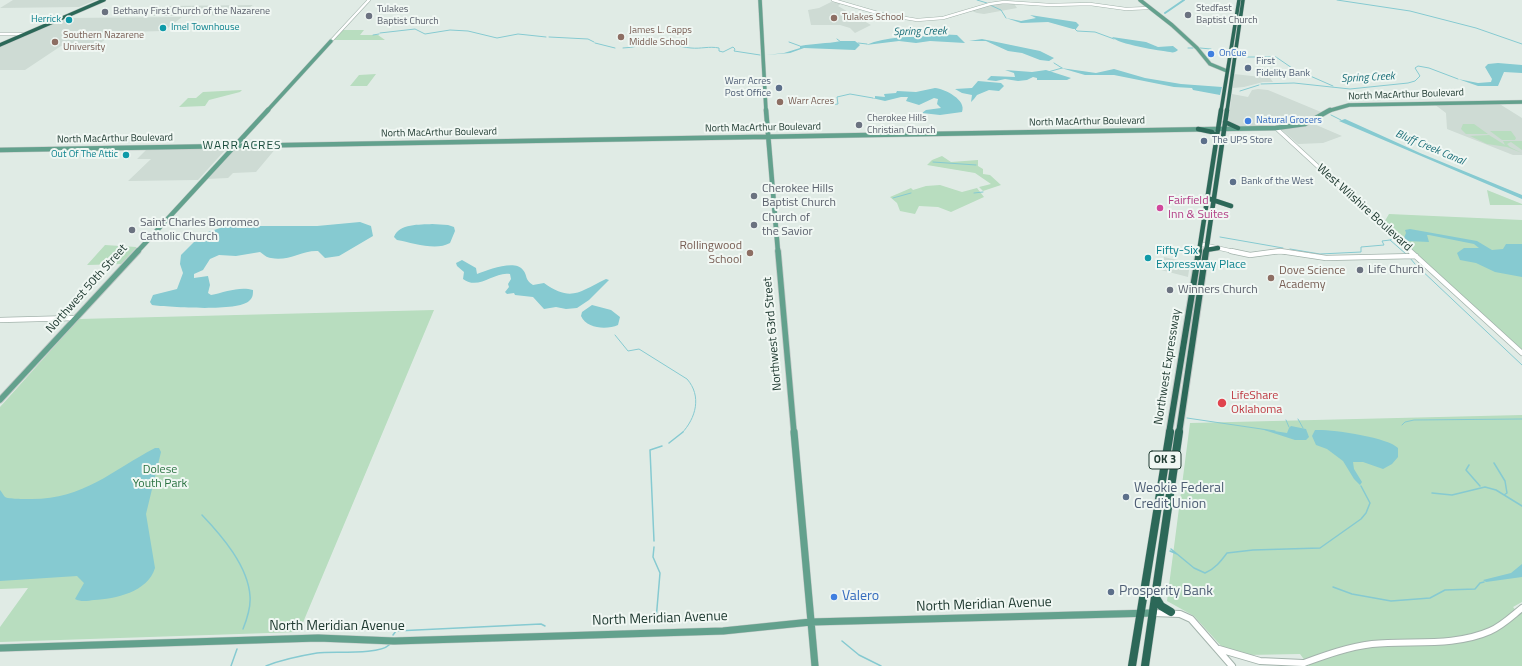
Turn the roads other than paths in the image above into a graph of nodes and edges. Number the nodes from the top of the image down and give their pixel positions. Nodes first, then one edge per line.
1 (98, 0) edge
2 (104, 0) edge
3 (369, 0) edge
4 (760, 0) edge
5 (833, 0) edge
6 (1140, 0) edge
7 (1241, 1) edge
8 (828, 2) dead end
9 (840, 2) junction
10 (1238, 6) junction
11 (1149, 9) junction
12 (1240, 24) junction
13 (1234, 26) junction
14 (0, 34) edge
15 (18, 34) junction
16 (25, 34) junction
17 (331, 41) joint
18 (1237, 41) junction
19 (0, 44) edge
20 (1227, 71) junction
21 (1233, 72) junction
22 (1522, 102) edge
23 (1222, 106) junction
24 (1228, 107) junction
25 (1225, 122) junction
26 (1224, 128) junction
27 (1238, 128) junction
28 (1276, 128) junction
29 (1198, 129) junction
30 (1218, 129) junction
31 (1217, 136) junction
32 (768, 137) junction
33 (233, 146) junction
34 (0, 150) edge
35 (1214, 155) junction
36 (1213, 161) junction
37 (1219, 162) junction
38 (1218, 170) junction
39 (1207, 198) junction
40 (1214, 199) junction
41 (1231, 205) dead end
42 (1200, 242) junction
43 (1207, 246) junction
44 (1218, 248) joint
45 (1224, 249) junction
46 (1416, 256) junction
47 (75, 318) junction
48 (0, 320) edge
49 (1186, 331) junction
50 (1194, 333) junction
51 (1522, 353) edge
52 (0, 400) edge
53 (1159, 499) junction
54 (1169, 502) junction
55 (1155, 596) junction
56 (1522, 608) edge
57 (1171, 612) junction
58 (1141, 613) junction
59 (1153, 613) junction
60 (811, 622) junction
61 (0, 648) edge
62 (1217, 648) junction
63 (1302, 665) edge
64 (815, 666) edge
65 (1132, 666) edge
66 (1145, 666) edge
67 (1232, 666) edge

1 - 15 highway
2 - 16 highway
3 - 17 street, Northwest 50th Street
4 - 32 main road, Northwest 63rd Street
5 - 9 street
6 - 11 main road
7 - 10 highway, Northwest Expressway / OK 3
7 - 12 highway, Northwest Expressway / OK 3
8 - 9 street
9 - 11 street
10 - 12 highway
10 - 13 highway, Northwest Expressway / OK 3
11 - 20 main road
12 - 18 highway, Northwest Expressway / OK 3
13 - 18 highway
13 - 20 highway, Northwest Expressway / OK 3
14 - 15 street
15 - 16 street
15 - 19 highway
16 - 19 highway
17 - 33 main road, Northwest 50th Street
18 - 21 highway, Northwest Expressway / OK 3
20 - 21 highway
20 - 23 highway, Northwest Expressway / OK 3
21 - 24 highway, Northwest Expressway / OK 3
22 - 28 main road, North MacArthur Boulevard
23 - 24 highway
23 - 30 highway, Northwest Expressway / OK 3
24 - 25 highway, Northwest Expressway / OK 3
25 - 26 highway, Northwest Expressway / OK 3
25 - 27 highway
26 - 27 main road, North MacArthur Boulevard
26 - 30 main road, North MacArthur Boulevard
26 - 37 highway, Northwest Expressway / OK 3
27 - 28 main road, North MacArthur Boulevard
28 - 46 street, West Wilshire Boulevard
29 - 30 main road, North MacArthur Boulevard
29 - 31 highway
29 - 32 main road, North MacArthur Boulevard
30 - 31 highway, Northwest Expressway / OK 3
31 - 35 highway, Northwest Expressway / OK 3
32 - 33 main road, North MacArthur Boulevard
32 - 60 main road, Northwest 63rd Street
33 - 34 main road, North MacArthur Boulevard
33 - 47 main road, Northwest 50th Street
35 - 36 highway, Northwest Expressway / OK 3
35 - 37 highway
36 - 38 highway
36 - 39 highway, Northwest Expressway / OK 3
37 - 38 highway, Northwest Expressway / OK 3
38 - 40 highway, Northwest Expressway / OK 3
39 - 40 highway
39 - 42 highway, Northwest Expressway / OK 3
40 - 41 highway
40 - 43 highway, Northwest Expressway / OK 3
42 - 43 street
42 - 49 highway, Northwest Expressway / OK 3
43 - 44 highway
43 - 45 street
43 - 50 highway, Northwest Expressway / OK 3
44 - 45 street
45 - 46 street
46 - 51 street, West Wilshire Boulevard
47 - 48 street
47 - 52 main road, Northwest 50th Street
49 - 50 highway
49 - 53 highway, Northwest Expressway / OK 3
50 - 54 highway, Northwest Expressway / OK 3
53 - 54 highway
53 - 58 highway, Northwest Expressway / OK 3
54 - 55 highway, Northwest Expressway / OK 3
55 - 57 highway
55 - 59 highway, Northwest Expressway / OK 3
56 - 63 street, North Meridian Avenue
57 - 59 street, North Meridian Avenue
57 - 62 street, North Meridian Avenue
58 - 59 main road, North Meridian Avenue
58 - 60 main road, North Meridian Avenue
58 - 65 highway, Northwest Expressway / OK 3
59 - 66 highway, Northwest Expressway / OK 3
60 - 61 main road, North Meridian Avenue
60 - 64 main road, Northwest 63rd Street
62 - 63 street, North Meridian Avenue
62 - 67 street

